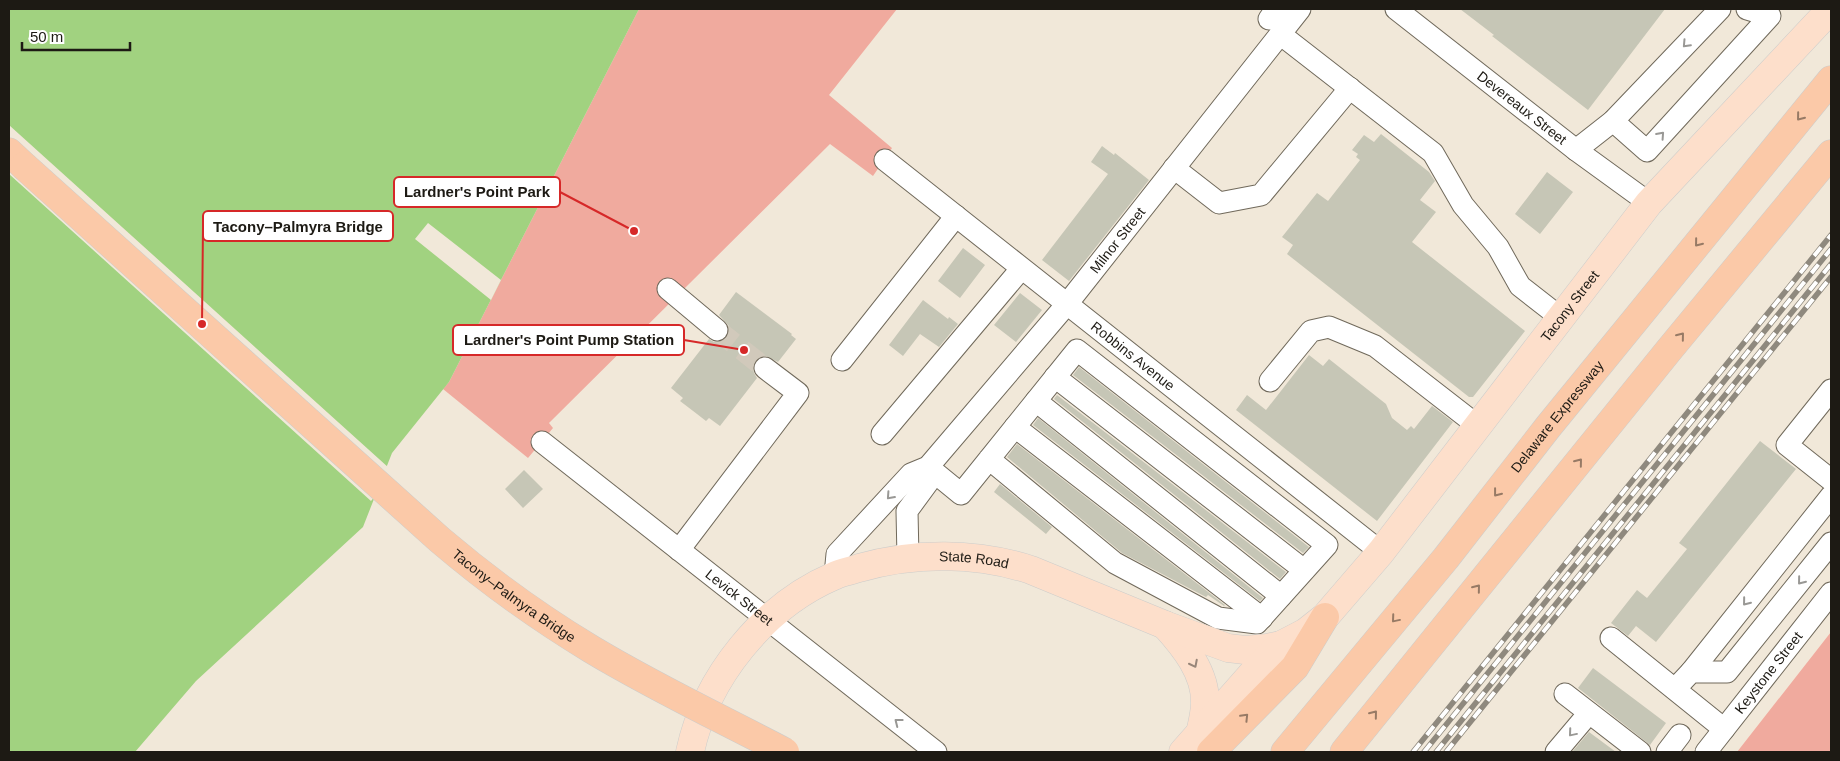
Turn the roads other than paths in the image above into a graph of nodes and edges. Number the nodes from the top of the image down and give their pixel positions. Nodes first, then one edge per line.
1 (1300, 9) edge
2 (1396, 9) edge
3 (1720, 9) edge
4 (1747, 9) edge
5 (1831, 9) edge
6 (1275, 20) edge
7 (1831, 80) edge
8 (1350, 88) junction
9 (1613, 122) junction
10 (1576, 150) junction
11 (9, 152) edge
12 (1831, 154) edge
13 (885, 160) dead end
14 (1174, 168) junction
15 (1649, 203) junction
16 (956, 216) junction
17 (1021, 269) junction
18 (668, 289) dead end
19 (1067, 304) junction
20 (1561, 318) junction
21 (717, 330) tunnel mouth
22 (842, 360) dead end
23 (765, 368) tunnel mouth
24 (1055, 377) junction
25 (1270, 381) dead end
26 (1831, 390) edge
27 (1036, 401) junction
28 (1478, 426) junction
29 (1015, 427) junction
30 (882, 434) dead end
31 (542, 442) dead end
32 (989, 459) junction
33 (928, 467) junction
34 (1831, 480) edge
35 (1831, 496) edge
36 (1831, 543) edge
37 (679, 550) junction
38 (1381, 552) junction
39 (908, 558) junction
40 (1304, 570) junction
41 (835, 575) junction
42 (1831, 593) edge
43 (1281, 596) junction
44 (1325, 617) junction
45 (1262, 618) junction
46 (768, 620) junction
47 (1165, 626) junction
48 (1611, 638) dead end
49 (1281, 645) junction
50 (1690, 672) junction
51 (1675, 689) junction
52 (1565, 694) dead end
53 (1589, 713) junction
54 (1724, 729) junction
55 (1680, 735) dead end
56 (1198, 746) edge
57 (690, 752) edge
58 (785, 752) edge
59 (936, 752) edge
60 (1285, 752) edge
61 (1344, 752) edge
62 (1556, 752) edge
63 (1640, 752) edge
64 (1667, 752) edge
65 (1706, 752) edge

1 - 6 street, Milnor Street
2 - 10 street, Devereaux Street
3 -> 9 street
9 -> 4 street
5 - 15 main road, Tacony Street
6 - 8 street
6 - 14 street, Milnor Street
7 -> 60 highway, Delaware Expressway
8 - 14 street
8 - 20 street
9 - 10 street
10 - 15 street, Devereaux Street
11 - 58 highway, Tacony–Palmyra Bridge, bridge
61 -> 12 highway
13 - 16 street, Robbins Avenue
14 - 19 street, Milnor Street
15 - 20 main road, Tacony Street
16 - 17 street, Robbins Avenue
16 - 22 street
17 - 19 street, Robbins Avenue
17 - 30 street
18 - 21 street
19 - 33 street, Milnor Street
19 - 38 street, Robbins Avenue
20 - 28 main road, Tacony Street
23 - 37 street
24 - 27 street
24 - 40 street
24 - 40 street
25 - 28 street
26 - 34 street
27 - 29 street
27 - 43 street
28 - 38 main road, Tacony Street
29 - 32 street
29 - 45 street
31 - 37 street, Levick Street
32 - 33 street
32 - 45 street
33 - 39 street, Milnor Street
33 -> 41 street, Milnor Street
35 -> 50 street
36 -> 50 street
37 - 46 street, Levick Street
38 - 44 main road, Tacony Street
39 - 41 main road, State Road
39 - 47 main road, State Road
40 - 43 street
41 - 46 main road, State Road
42 - 54 street, Keystone Street
43 - 45 street
44 - 49 main road, State Road
56 -> 44 highway
46 - 57 main road, State Road
59 -> 46 street, Levick Street
47 - 49 main road, State Road
47 -> 56 main road
48 - 51 street
49 - 56 main road
50 - 51 street
51 - 54 street
52 - 53 street
53 -> 62 street
53 - 63 street
54 - 65 street, Keystone Street
55 - 64 street

